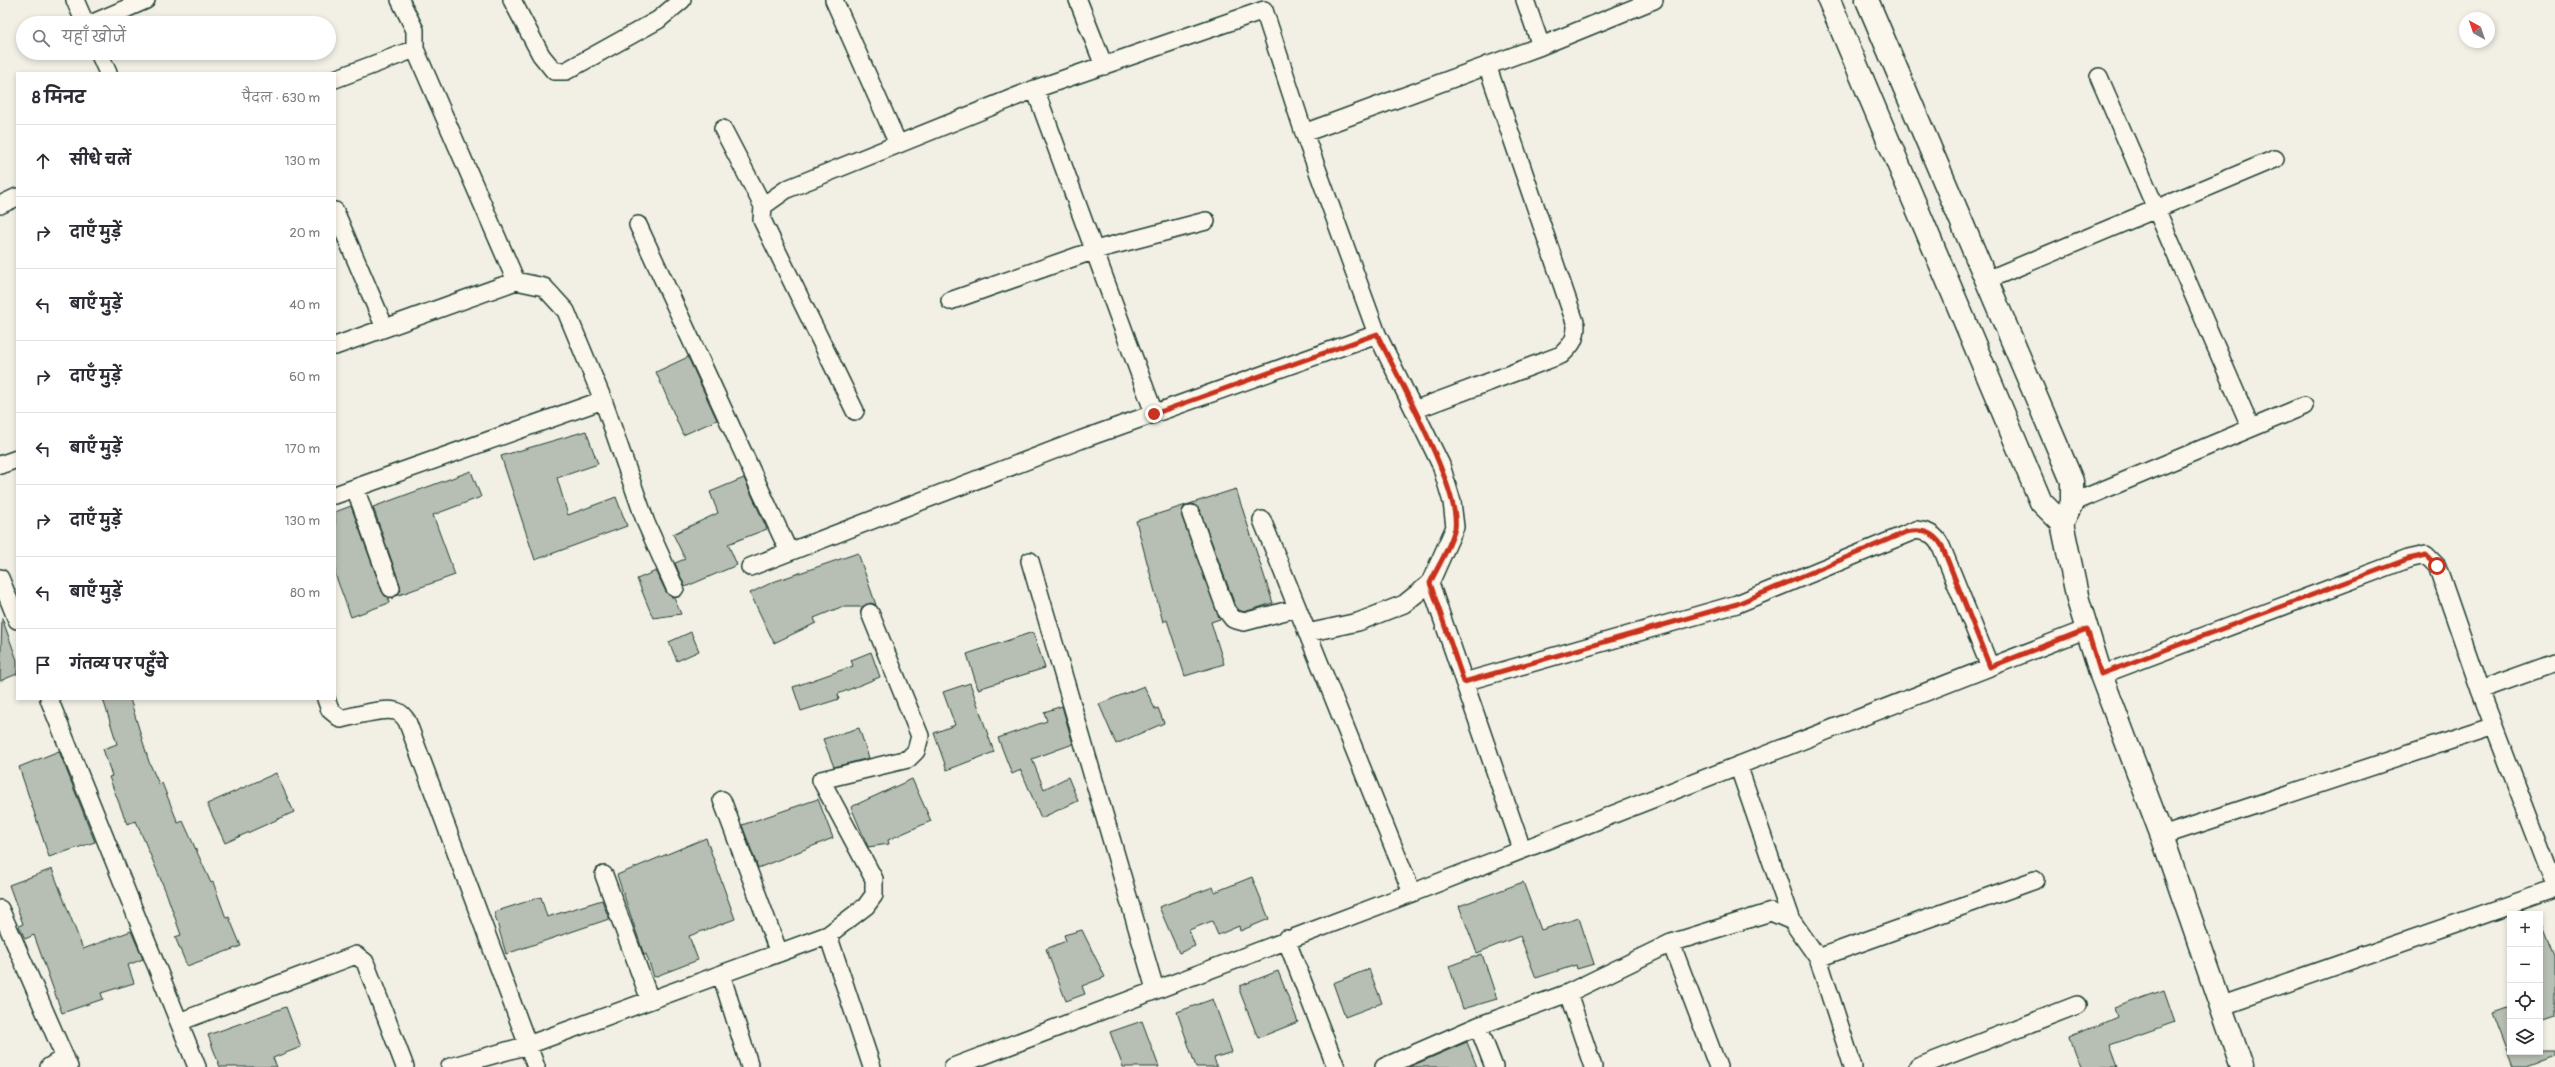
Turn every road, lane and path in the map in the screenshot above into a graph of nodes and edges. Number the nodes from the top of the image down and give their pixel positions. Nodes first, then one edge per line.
1 (75, 0) edge
2 (146, 0) edge
3 (400, 0) edge
4 (512, 0) edge
5 (682, 0) edge
6 (834, 0) edge
7 (1078, 0) edge
8 (1525, 0) edge
9 (1654, 0) edge
10 (1829, 0) edge
11 (1867, 0) edge
12 (1262, 5) edge
13 (82, 16) edge
14 (110, 16) edge
15 (1541, 46) junction
16 (415, 49) junction
17 (102, 60) edge
18 (1487, 65) junction
19 (1104, 66) junction
20 (108, 72) edge
21 (2099, 77) dead end
22 (336, 79) edge
23 (1035, 89) junction
24 (723, 129) dead end
25 (1304, 133) junction
26 (898, 144) junction
27 (2275, 160) dead end
28 (16, 197) edge
29 (0, 205) edge
30 (762, 206) junction
31 (2157, 210) junction
32 (336, 213) edge
33 (1206, 221) dead end
34 (638, 226) dead end
35 (1095, 250) junction
36 (1987, 280) junction
37 (516, 281) junction
38 (950, 301) dead end
39 (385, 328) junction
40 (1377, 334) junction
41 (336, 346) edge
42 (603, 400) junction
43 (2304, 406) dead end
44 (1414, 410) junction
45 (855, 412) dead end
46 (1154, 414) junction
47 (2251, 428) junction
48 (16, 459) edge
49 (0, 465) edge
50 (356, 488) junction
51 (336, 495) edge
52 (2072, 503) junction
53 (1191, 514) dead end
54 (1262, 520) dead end
55 (2062, 523) junction
56 (790, 552) junction
57 (1030, 561) dead end
58 (750, 567) dead end
59 (0, 578) edge
60 (1430, 583) junction
61 (391, 588) dead end
62 (675, 588) dead end
63 (1297, 608) junction
64 (15, 612) edge
65 (870, 613) dead end
66 (2087, 629) junction
67 (1307, 633) junction
68 (2555, 663) edge
69 (1990, 667) junction
70 (2101, 674) junction
71 (1464, 682) junction
72 (2480, 690) junction
73 (49, 700) edge
74 (326, 700) edge
75 (2494, 726) junction
76 (1738, 765) junction
77 (722, 800) dead end
78 (2162, 836) junction
79 (1522, 849) junction
80 (604, 875) dead end
81 (2035, 880) dead end
82 (2555, 888) edge
83 (1412, 893) junction
84 (0, 909) edge
85 (1792, 921) junction
86 (828, 935) junction
87 (1286, 939) junction
88 (1671, 943) junction
89 (779, 953) junction
90 (1818, 958) junction
91 (721, 974) junction
92 (1155, 989) junction
93 (1568, 993) junction
94 (650, 1000) junction
95 (2077, 1005) dead end
96 (2220, 1006) junction
97 (179, 1022) junction
98 (1478, 1026) junction
99 (528, 1045) junction
100 (67, 1062) edge
101 (49, 1067) edge
102 (197, 1067) edge
103 (405, 1067) edge
104 (450, 1067) edge
105 (536, 1067) edge
106 (750, 1067) edge
107 (872, 1067) edge
108 (953, 1067) edge
109 (1336, 1067) edge
110 (1384, 1067) edge
111 (1494, 1067) edge
112 (1593, 1067) edge
113 (1718, 1067) edge
114 (1854, 1067) edge
115 (1918, 1067) edge
116 (2242, 1067) edge

1 - 13 street
2 - 14 street
3 - 16 street
4 - 5 street
6 - 26 street
7 - 19 street
8 - 15 street
9 - 15 street
10 - 55 street
11 - 36 street
12 - 19 street
12 - 25 street
15 - 18 street
16 - 22 street
16 - 37 street
17 - 20 street
18 - 25 street
18 - 44 street
19 - 23 street
21 - 31 street
23 - 26 street
23 - 35 street
24 - 30 street
25 - 40 street
26 - 30 street
27 - 31 street
28 - 29 street
30 - 45 street
31 - 36 street
31 - 47 street
32 - 39 street
33 - 35 street
34 - 56 street
35 - 38 street
35 - 46 street
36 - 52 street
37 - 39 street
37 - 42 street
39 - 41 street
40 - 44 street
40 - 46 street
42 - 50 street
42 - 62 street
43 - 47 street
44 - 60 street
46 - 56 street
47 - 52 street
48 - 49 street
50 - 51 street
50 - 61 street
52 - 55 street
53 - 63 street
54 - 63 street
55 - 66 street
56 - 58 street
57 - 92 street
59 - 64 street
60 - 67 street
60 - 71 street
63 - 67 street
65 - 86 street
66 - 69 street
66 - 70 street
67 - 83 street
68 - 72 street
69 - 71 street
69 - 76 street
70 - 72 street
70 - 78 street
71 - 79 street
72 - 75 street
73 - 97 street
74 - 99 street
75 - 78 street
75 - 82 street
76 - 79 street
76 - 85 street
77 - 89 street
78 - 96 street
79 - 83 street
80 - 94 street
81 - 90 street
82 - 96 street
83 - 87 street
84 - 100 street
85 - 88 street
85 - 90 street
86 - 89 street
86 - 107 street
87 - 92 street
87 - 109 street
88 - 93 street
88 - 113 street
89 - 91 street
90 - 114 street
91 - 94 street
91 - 106 street
92 - 108 street
93 - 98 street
93 - 112 street
94 - 99 street
95 - 115 street
96 - 116 street
97 - 102 street
97 - 103 street
98 - 110 street
98 - 111 street
99 - 104 street
99 - 105 street
100 - 101 street

